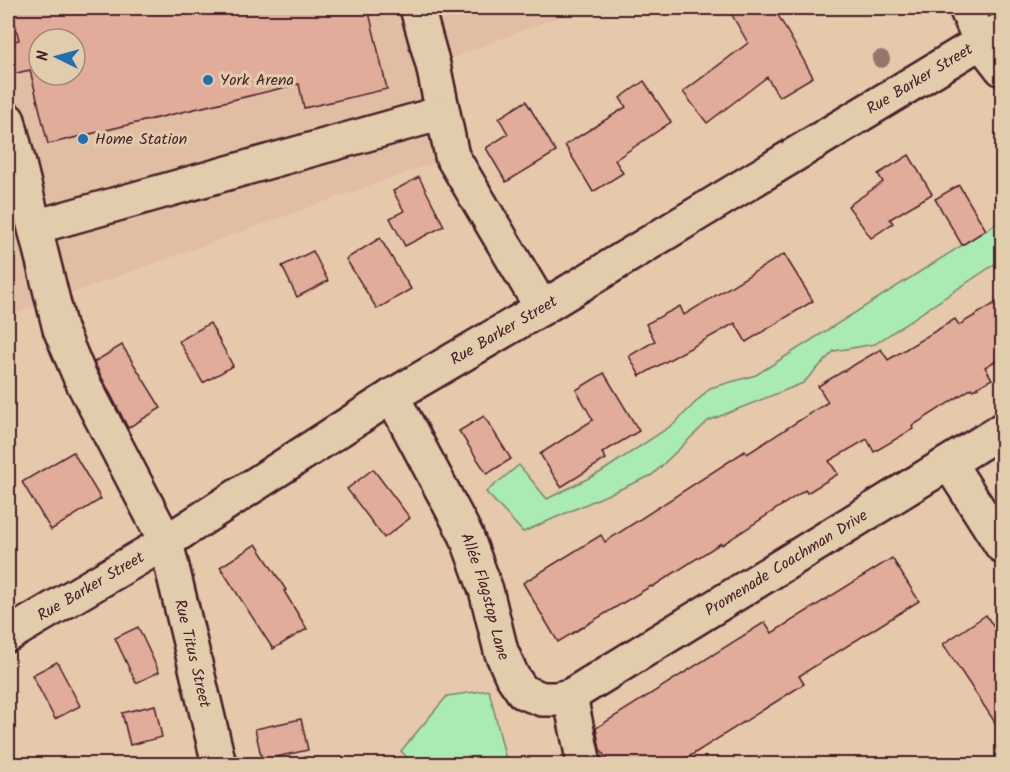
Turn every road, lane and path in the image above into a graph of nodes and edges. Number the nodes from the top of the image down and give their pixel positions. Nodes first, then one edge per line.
1 (417, 8) edge
2 (966, 8) edge
3 (992, 36) edge
4 (1002, 69) edge
5 (442, 113) junction
6 (8, 120) edge
7 (34, 227) junction
8 (542, 308) junction
9 (392, 396) junction
10 (1002, 430) edge
11 (949, 463) junction
12 (166, 542) junction
13 (1002, 546) edge
14 (8, 635) edge
15 (570, 696) junction
16 (219, 765) edge
17 (584, 765) edge

1 - 5 street
2 - 3 street
3 - 4 street
3 - 8 street, Rue Barker Street
5 - 7 street
5 - 8 street
6 - 7 street, Rue Titus Street
7 - 12 street, Rue Titus Street
8 - 9 street, Rue Barker Street
9 - 12 street, Rue Barker Street
9 - 15 street, Allée Flagstop Lane
10 - 11 street, Promenade Coachman Drive
11 - 13 street
11 - 15 street, Promenade Coachman Drive
12 - 14 street, Rue Barker Street
12 - 16 street, Rue Titus Street
15 - 17 street

